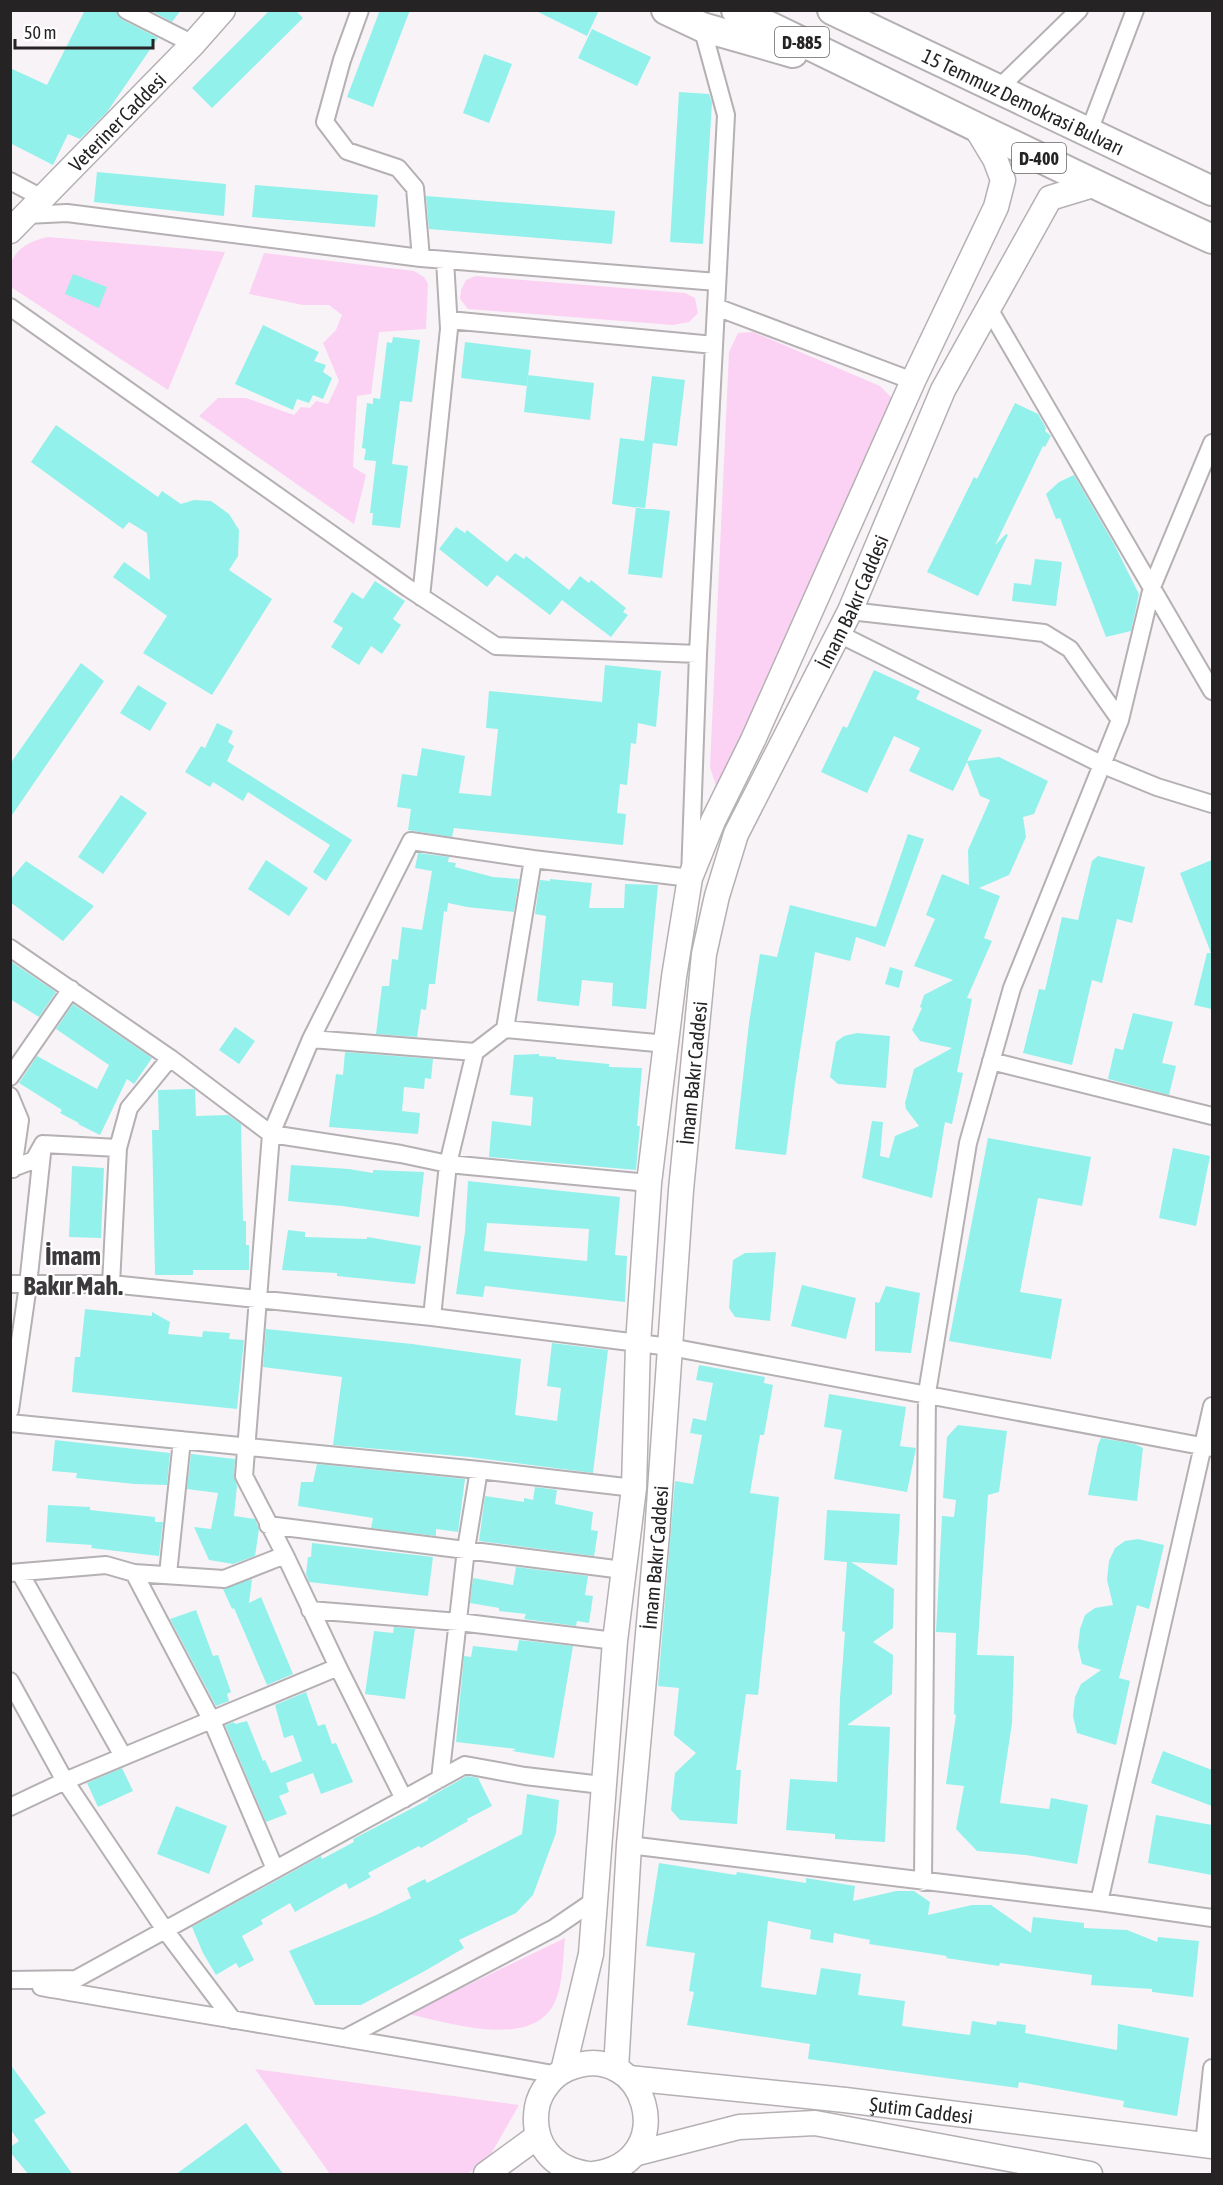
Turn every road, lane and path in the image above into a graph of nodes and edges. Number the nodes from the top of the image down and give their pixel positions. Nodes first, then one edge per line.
1 (126, 10) edge
2 (223, 10) edge
3 (360, 10) edge
4 (666, 10) edge
5 (736, 10) edge
6 (832, 10) edge
7 (868, 10) edge
8 (1079, 10) edge
9 (1135, 10) edge
10 (702, 27) junction
11 (193, 44) junction
12 (914, 49) junction
13 (868, 73) junction
14 (999, 88) junction
15 (975, 126) junction
16 (1088, 134) junction
17 (10, 181) edge
18 (1093, 185) junction
19 (1212, 191) edge
20 (26, 215) edge
21 (1212, 239) edge
22 (421, 258) junction
23 (445, 260) junction
24 (717, 282) junction
25 (10, 307) edge
26 (716, 307) junction
27 (988, 307) junction
28 (448, 320) junction
29 (714, 345) junction
30 (913, 381) junction
31 (1212, 443) edge
32 (1207, 471) edge
33 (1152, 587) junction
34 (421, 597) junction
35 (850, 611) junction
36 (839, 634) junction
37 (698, 654) junction
38 (1212, 691) edge
39 (1120, 720) junction
40 (1101, 764) junction
41 (1212, 804) edge
42 (533, 859) junction
43 (690, 878) junction
44 (10, 948) edge
45 (71, 989) junction
46 (505, 1029) junction
47 (311, 1039) junction
48 (667, 1044) junction
49 (475, 1052) junction
50 (170, 1058) junction
51 (991, 1061) junction
52 (10, 1077) edge
53 (10, 1096) edge
54 (1212, 1116) edge
55 (271, 1134) junction
56 (43, 1144) junction
57 (118, 1148) junction
58 (448, 1164) junction
59 (12, 1169) edge
60 (649, 1183) junction
61 (10, 1284) edge
62 (111, 1284) junction
63 (28, 1285) junction
64 (257, 1300) junction
65 (432, 1317) junction
66 (638, 1344) junction
67 (670, 1347) junction
68 (927, 1393) junction
69 (1212, 1406) edge
70 (10, 1410) edge
71 (10, 1423) edge
72 (182, 1440) junction
73 (246, 1447) junction
74 (1208, 1447) edge
75 (479, 1470) junction
76 (634, 1488) junction
77 (268, 1525) junction
78 (466, 1549) junction
79 (285, 1555) junction
80 (623, 1570) junction
81 (15, 1573) edge
82 (134, 1573) junction
83 (168, 1574) junction
84 (310, 1610) junction
85 (459, 1622) junction
86 (615, 1641) junction
87 (338, 1667) junction
88 (10, 1681) edge
89 (212, 1721) junction
90 (123, 1756) junction
91 (440, 1779) junction
92 (65, 1781) junction
93 (602, 1785) junction
94 (404, 1798) junction
95 (10, 1807) edge
96 (629, 1845) junction
97 (275, 1869) junction
98 (923, 1882) junction
99 (595, 1900) junction
100 (1099, 1902) junction
101 (1212, 1918) edge
102 (165, 1930) junction
103 (10, 1981) edge
104 (233, 2020) junction
105 (347, 2037) junction
106 (1212, 2068) edge
107 (560, 2073) junction
108 (622, 2074) junction
109 (538, 2136) junction
110 (1208, 2146) edge
111 (634, 2154) junction
112 (582, 2174) edge
113 (486, 2175) edge
114 (1090, 2175) edge

1 - 11 street
2 - 11 main road, Veteriner Caddesi
3 - 22 street
4 - 10 highway, D-400
5 - 13 highway, D-885
6 - 12 highway, 15 Temmuz Demokrasi Bulvarı / D-885
7 - 12 highway, D-400
8 - 14 street
9 - 16 street
10 - 13 highway, D-400
10 - 24 street
11 - 20 main road, Veteriner Caddesi
12 - 14 highway, 15 Temmuz Demokrasi Bulvarı / D-400
13 - 15 highway, D-400
14 - 16 highway, 15 Temmuz Demokrasi Bulvarı / D-400
15 - 18 highway, D-400
15 - 30 main road
16 - 19 highway, 15 Temmuz Demokrasi Bulvarı / D-400
17 - 20 street
18 - 21 highway, D-400
18 - 27 main road, İmam Bakır Caddesi
20 - 22 street
22 - 23 street
23 - 24 street
23 - 28 street
24 - 26 street
25 - 34 street
26 - 29 street
26 - 30 street
27 - 33 street
27 - 35 main road, İmam Bakır Caddesi
28 - 29 street
28 - 34 street
29 - 37 street
30 - 43 main road
31 - 32 street
32 - 33 street
33 - 38 street
33 - 39 street
34 - 37 street
35 - 36 main road, İmam Bakır Caddesi
35 - 39 street
36 - 40 street
36 - 67 main road, İmam Bakır Caddesi
37 - 43 street
39 - 40 street
40 - 41 street
40 - 51 street
42 - 43 street
42 - 46 street
42 - 47 street
43 - 48 main road
44 - 45 street
45 - 50 street
45 - 52 street
46 - 48 street
46 - 49 street
47 - 49 street
47 - 55 street
48 - 60 main road
49 - 58 street
50 - 55 street
50 - 57 street
51 - 54 street
51 - 68 street
53 - 59 street
55 - 58 street
55 - 64 street
56 - 57 street
56 - 59 street
56 - 63 street
57 - 62 street
58 - 60 street
58 - 65 street
60 - 66 main road
61 - 63 street
62 - 63 street
62 - 64 street
63 - 70 street
64 - 65 street
64 - 73 street
65 - 66 street
66 - 67 street
66 - 76 main road
67 - 68 street
67 - 96 main road, İmam Bakır Caddesi
68 - 74 street
68 - 98 street
69 - 74 street
71 - 72 street
72 - 73 street
72 - 83 street
73 - 75 street
73 - 77 street
74 - 100 street
75 - 76 street
75 - 78 street
76 - 80 main road
77 - 78 street
77 - 79 street
78 - 80 street
78 - 85 street
79 - 83 street
79 - 84 street
80 - 86 main road
81 - 82 street
81 - 90 street
82 - 83 street
82 - 89 street
84 - 85 street
84 - 87 street
85 - 86 street
85 - 91 street
86 - 93 main road
87 - 89 street
87 - 94 street
88 - 92 street
89 - 90 street
89 - 97 street
90 - 92 street
91 - 93 street
91 - 94 street
92 - 95 street
92 - 102 street
93 - 99 main road
94 - 97 street
96 - 98 street
96 - 108 main road, İmam Bakır Caddesi
97 - 102 street
98 - 100 street
99 - 105 street
99 - 107 main road
100 - 101 street
102 - 103 street
102 - 104 street
103 - 104 street
104 - 105 street
105 - 107 street
106 - 110 street
107 - 108 main road
107 - 109 main road
108 - 110 main road, Şutim Caddesi
108 - 111 main road
109 - 112 main road
109 - 113 main road
111 - 112 main road
111 - 114 main road, Şutim Caddesi

